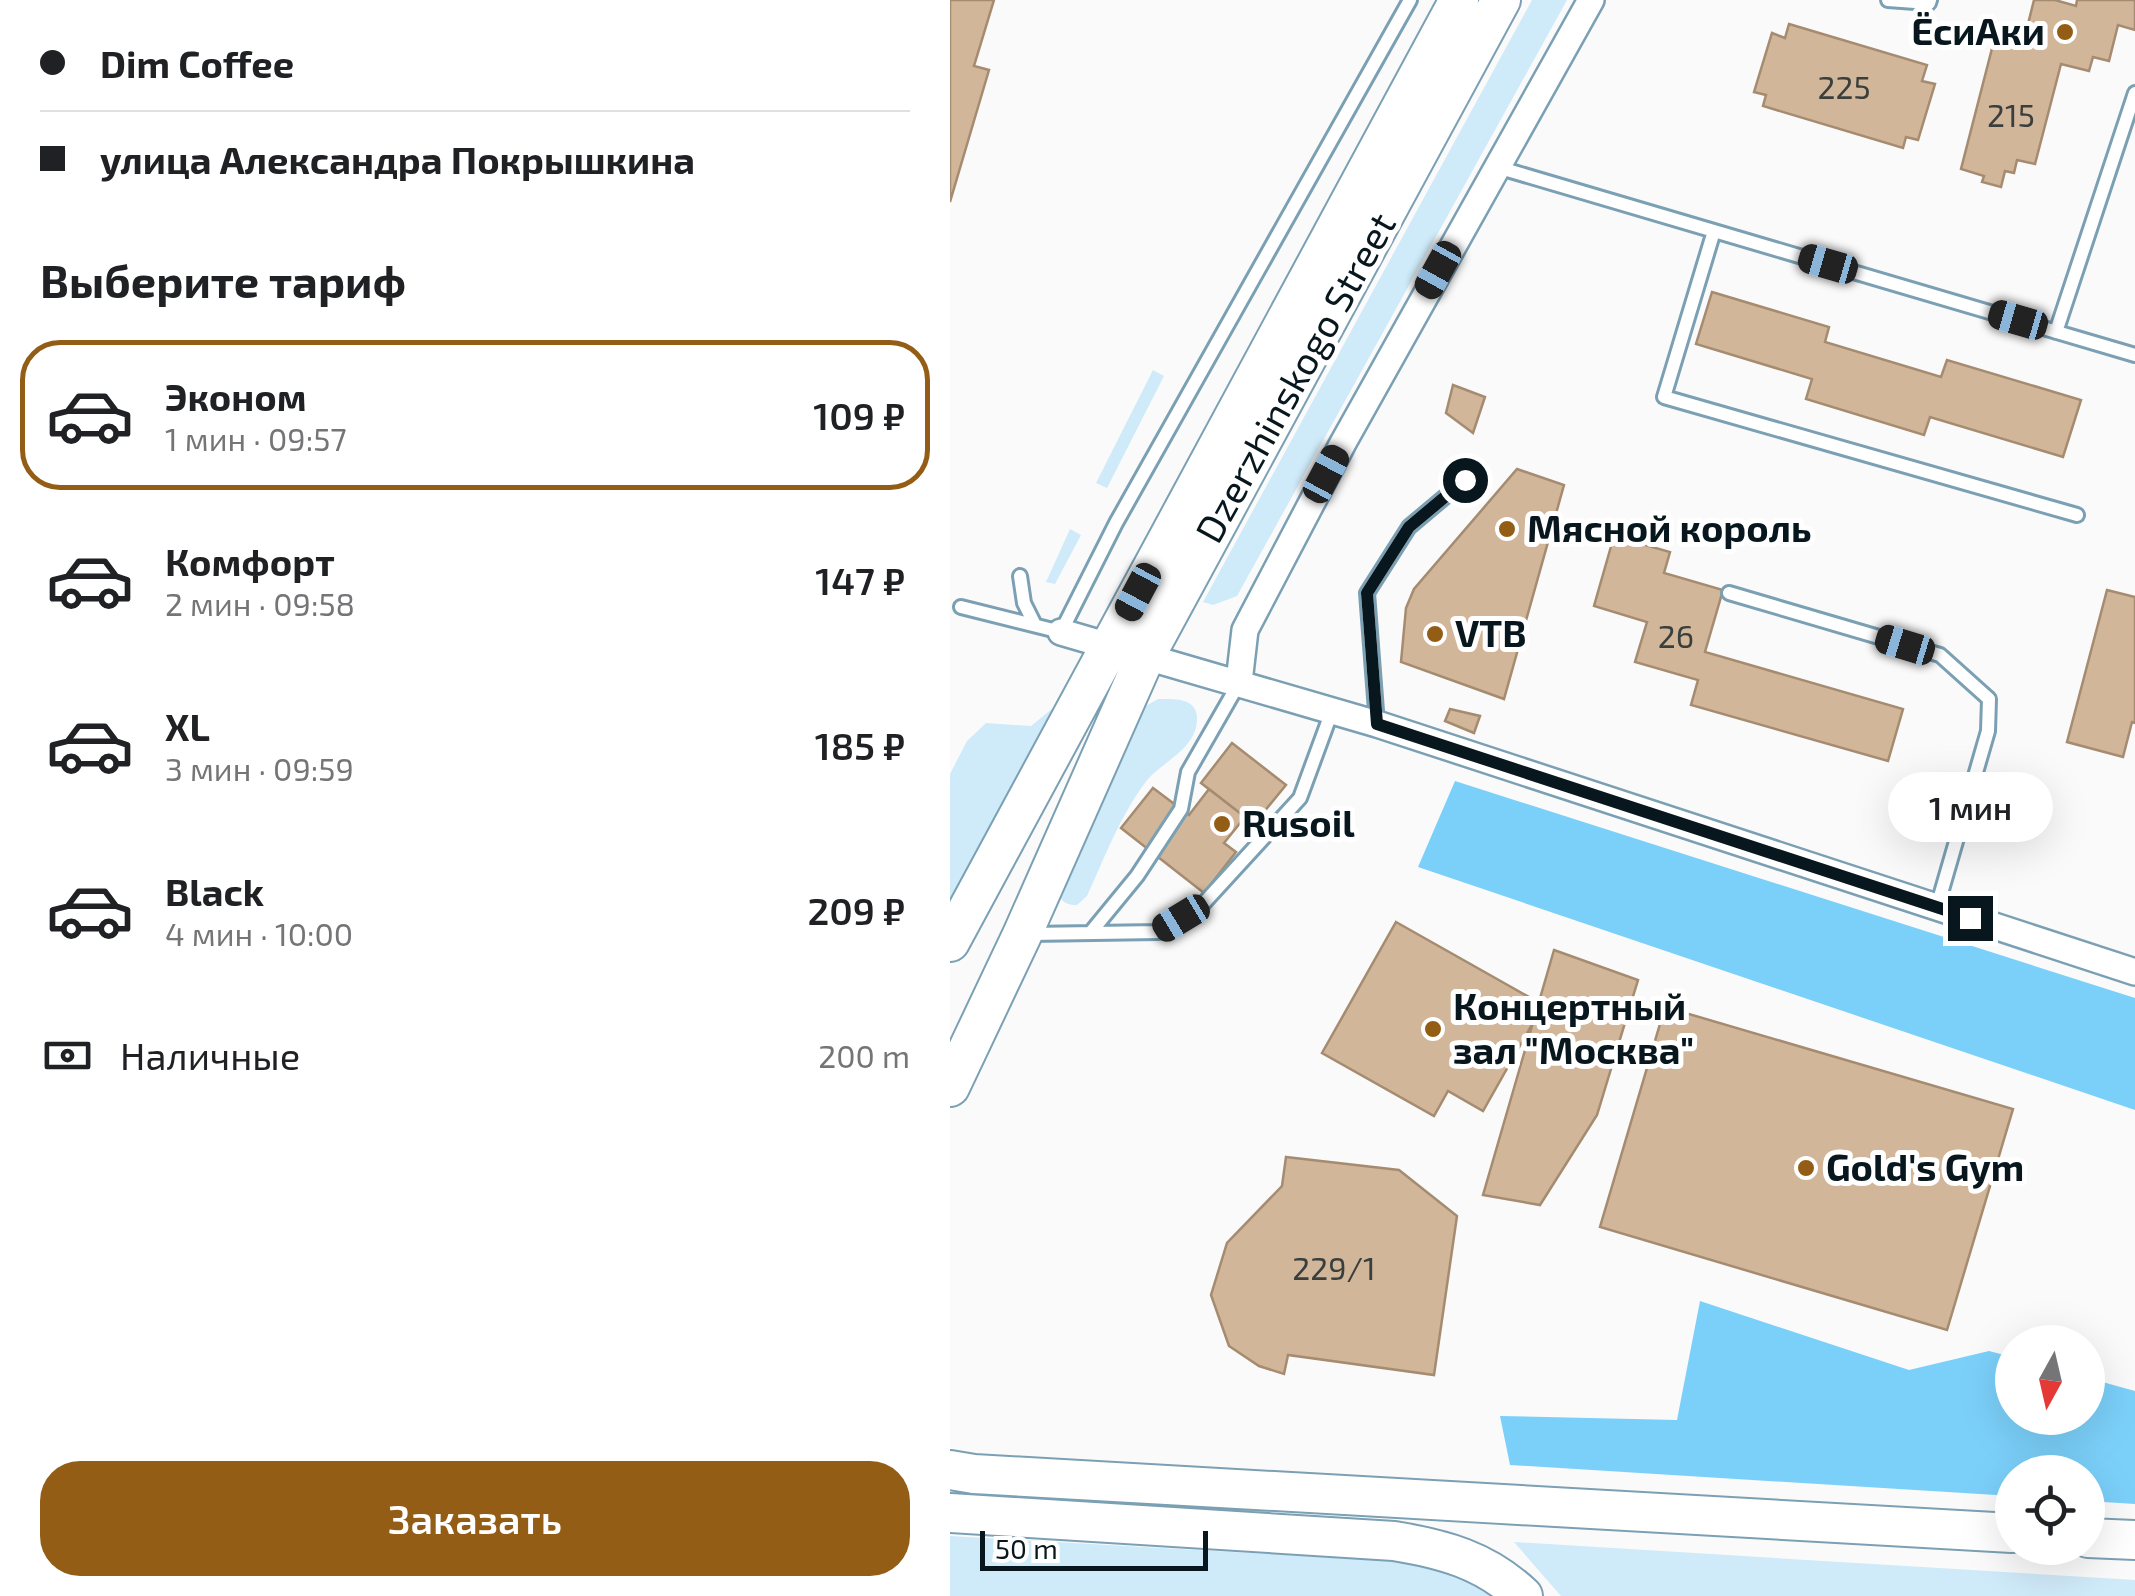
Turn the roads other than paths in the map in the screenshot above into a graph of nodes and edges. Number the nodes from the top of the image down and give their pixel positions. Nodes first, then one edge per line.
1 (1410, 0) edge
2 (1459, 0) edge
3 (1501, 0) edge
4 (1591, 0) edge
5 (1888, 0) edge
6 (1930, 0) edge
7 (2135, 92) edge
8 (1495, 166) junction
9 (1714, 231) junction
10 (2056, 332) junction
11 (2135, 355) edge
12 (1465, 480) dead end
13 (2078, 515) dead end
14 (1020, 576) dead end
15 (1730, 593) dead end
16 (961, 608) dead end
17 (1034, 623) junction
18 (1061, 632) junction
19 (1128, 650) junction
20 (1239, 682) junction
21 (1332, 710) junction
22 (1377, 724) junction
23 (1937, 907) junction
24 (1092, 932) junction
25 (1022, 935) junction
26 (950, 942) edge
27 (2135, 972) edge
28 (950, 1087) edge
29 (950, 1470) edge
30 (950, 1513) edge
31 (1995, 1532) edge
32 (2105, 1539) edge
33 (2135, 1540) edge
34 (1522, 1596) edge

1 - 18 lane
2 - 19 main road, Dzerzhinskogo Street
3 - 19 main road, Dzerzhinskogo Street
4 - 8 street, Dzerzhinskogo Street
5 - 6 lane
7 - 10 lane
8 - 9 lane
8 - 20 street, Dzerzhinskogo Street
9 - 10 lane
9 - 13 lane
10 - 11 lane
12 - 22 lane
14 - 17 lane
15 - 23 lane
16 - 17 lane
17 - 18 lane
18 - 19 street
19 - 20 street
19 - 25 main road, Dzerzhinskogo Street
19 - 26 main road, Dzerzhinskogo Street
20 - 21 street
20 - 24 lane
21 - 22 street
21 - 24 lane
22 - 23 street
23 - 27 street
24 - 25 lane
25 - 28 main road, Dzerzhinskogo Street
29 - 31 main road
30 - 34 main road
32 - 33 main road

